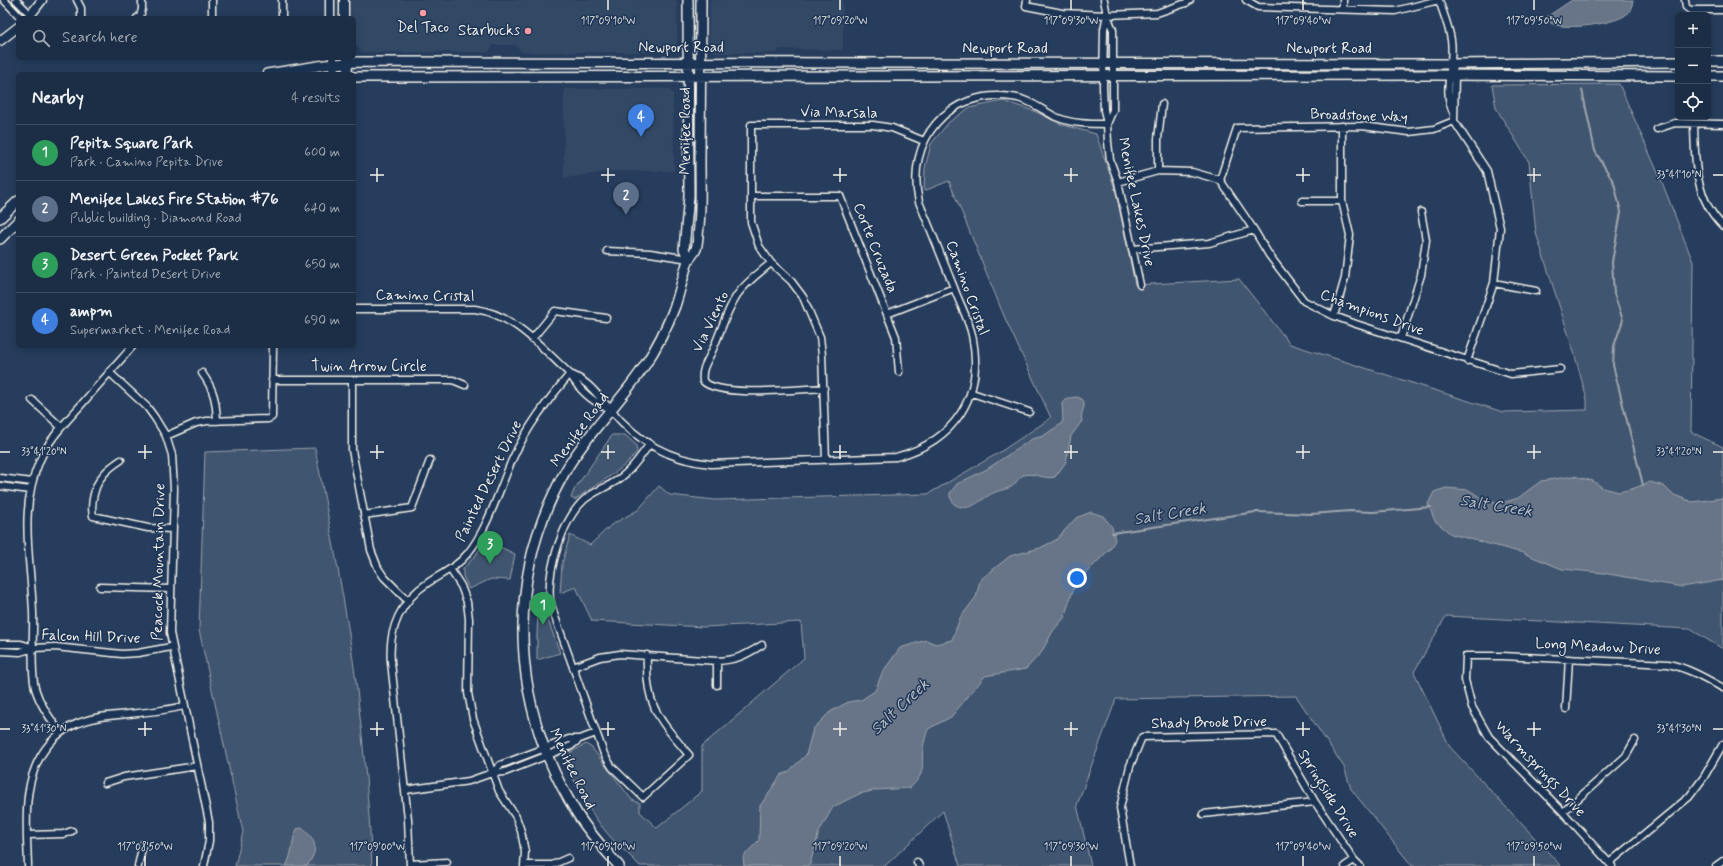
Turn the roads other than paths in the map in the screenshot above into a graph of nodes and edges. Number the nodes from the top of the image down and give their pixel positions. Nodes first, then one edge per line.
1 (4, 0) edge
2 (16, 0) edge
3 (42, 0) edge
4 (77, 0) edge
5 (142, 0) edge
6 (212, 0) edge
7 (282, 0) edge
8 (330, 0) edge
9 (344, 0) edge
10 (688, 0) edge
11 (701, 0) edge
12 (1026, 0) edge
13 (1104, 0) edge
14 (1190, 0) edge
15 (1246, 0) edge
16 (1343, 0) edge
17 (1439, 0) edge
18 (1685, 0) edge
19 (1344, 9) junction
20 (1723, 10) edge
21 (19, 16) edge
22 (30, 16) edge
23 (81, 16) edge
24 (140, 16) edge
25 (212, 16) edge
26 (282, 16) edge
27 (330, 16) edge
28 (344, 16) edge
29 (1107, 16) junction
30 (16, 29) edge
31 (0, 41) edge
32 (347, 60) edge
33 (333, 61) edge
34 (1711, 61) edge
35 (1723, 61) edge
36 (688, 62) junction
37 (701, 62) junction
38 (1675, 62) edge
39 (1108, 63) junction
40 (1451, 64) junction
41 (277, 72) edge
42 (334, 72) edge
43 (348, 72) edge
44 (1452, 75) junction
45 (687, 76) junction
46 (700, 76) junction
47 (1103, 76) junction
48 (1113, 76) junction
49 (1675, 76) edge
50 (1711, 76) edge
51 (1723, 76) edge
52 (356, 77) edge
53 (1162, 104) dead end
54 (1454, 121) junction
55 (1107, 124) junction
56 (1694, 124) junction
57 (1723, 124) edge
58 (1342, 126) junction
59 (1657, 129) dead end
60 (924, 141) junction
61 (1158, 171) junction
62 (1220, 180) junction
63 (1118, 182) junction
64 (751, 196) junction
65 (1302, 201) dead end
66 (1342, 201) junction
67 (16, 203) edge
68 (1421, 212) dead end
69 (0, 218) edge
70 (16, 223) edge
71 (1723, 226) edge
72 (1254, 230) junction
73 (0, 239) edge
74 (1132, 249) junction
75 (607, 251) dead end
76 (689, 259) junction
77 (770, 262) junction
78 (1494, 283) junction
79 (1140, 285) dead end
80 (954, 288) junction
81 (1536, 291) dead end
82 (356, 309) edge
83 (887, 314) junction
84 (1334, 316) junction
85 (606, 318) dead end
86 (1401, 338) junction
87 (532, 339) junction
88 (131, 348) edge
89 (273, 348) edge
90 (1468, 360) junction
91 (1560, 369) dead end
92 (109, 372) junction
93 (899, 372) dead end
94 (202, 373) dead end
95 (570, 374) junction
96 (272, 380) junction
97 (352, 380) junction
98 (465, 385) dead end
99 (824, 388) junction
100 (972, 392) junction
101 (32, 400) dead end
102 (610, 410) junction
103 (1029, 412) dead end
104 (217, 420) junction
105 (61, 427) junction
106 (166, 436) junction
107 (649, 445) junction
108 (121, 460) dead end
109 (430, 460) dead end
110 (826, 460) junction
111 (0, 478) edge
112 (32, 482) junction
113 (0, 486) edge
114 (30, 490) junction
115 (364, 515) junction
116 (172, 529) junction
117 (450, 569) junction
118 (100, 587) dead end
119 (170, 589) junction
120 (407, 600) junction
121 (0, 644) edge
122 (762, 645) dead end
123 (171, 647) junction
124 (34, 648) junction
125 (0, 651) edge
126 (647, 655) junction
127 (1466, 656) joint
128 (1569, 659) junction
129 (717, 661) junction
130 (573, 667) junction
131 (716, 685) dead end
132 (1723, 688) edge
133 (184, 706) junction
134 (1566, 709) dead end
135 (60, 732) junction
136 (596, 733) junction
137 (1276, 734) joint
138 (1635, 740) dead end
139 (1723, 744) edge
140 (545, 752) junction
141 (197, 766) junction
142 (492, 773) junction
143 (105, 783) dead end
144 (405, 790) junction
145 (1315, 802) junction
146 (1563, 812) junction
147 (1203, 814) dead end
148 (72, 831) dead end
149 (28, 835) junction
150 (143, 844) dead end
151 (568, 858) dead end
152 (1354, 860) junction
153 (1723, 861) edge
154 (447, 862) dead end
155 (410, 865) edge
156 (525, 865) edge
157 (1610, 865) edge
158 (28, 866) edge
159 (138, 866) edge
160 (204, 866) edge
161 (619, 866) edge
162 (1130, 866) edge
163 (1345, 866) edge
164 (1360, 866) edge
165 (1716, 866) edge

1 - 21 street
2 - 22 street
3 - 22 street
4 - 23 street
5 - 24 street
6 - 25 street
7 - 26 street
8 - 27 street
9 - 28 street
10 - 36 main road, Menifee Road
11 - 37 main road, Menifee Road
12 - 29 street
13 - 29 street
14 - 29 street
15 - 19 street
16 - 19 street
17 - 19 street
17 - 40 street
18 - 20 street
29 - 39 street
29 - 39 street
30 - 31 street
32 - 33 main road, Newport Road
32 - 36 main road, Newport Road
32 - 43 street
33 - 41 main road, Newport Road
33 - 42 street
34 - 35 main road
36 - 37 main road, Newport Road
36 - 45 main road, Menifee Road
37 - 39 main road, Newport Road
37 - 46 main road, Menifee Road
38 - 40 main road, Newport Road
39 - 40 main road, Newport Road
39 - 47 street, Menifee Lakes Drive
39 - 48 street, Menifee Lakes Drive
40 - 44 street
44 - 48 main road, Newport Road
44 - 49 main road, Newport Road
44 - 54 street
45 - 46 main road, Newport Road
45 - 52 main road, Newport Road
45 - 76 main road, Menifee Road
46 - 47 main road, Newport Road
46 - 76 main road, Menifee Road
47 - 48 main road, Newport Road
47 - 55 street, Menifee Lakes Drive
48 - 55 street, Menifee Lakes Drive
50 - 51 main road
53 - 61 street
54 - 58 street, Broadstone Way
54 - 78 street
55 - 60 street, Camino Cristal
55 - 63 street, Menifee Lakes Drive
56 - 57 street
56 - 59 street
56 - 71 street
58 - 62 street, Broadstone Way
58 - 66 street
60 - 64 street, Via Marsala
60 - 80 street, Camino Cristal
61 - 62 street
61 - 63 street
62 - 72 street, Champions Drive
63 - 74 street, Menifee Lakes Drive
64 - 77 street
64 - 83 street, Corte Cruzada
65 - 66 street
66 - 84 street
67 - 69 main road
68 - 86 street
70 - 73 main road
72 - 74 street
72 - 84 street, Champions Drive
74 - 79 street, Menifee Lakes Drive
75 - 76 street
76 - 102 main road, Menifee Road
77 - 99 street
77 - 99 street, Via Viento
78 - 81 street
78 - 90 street
80 - 83 street
80 - 100 street, Camino Cristal
82 - 87 street, Camino Cristal
83 - 93 street, Corte Cruzada
84 - 86 street, Champions Drive
85 - 87 street
86 - 90 street, Champions Drive
87 - 95 street, Camino Cristal
88 - 92 street
89 - 96 street
90 - 91 street, Champions Drive
92 - 105 street
92 - 106 street, Peacock Mountain Drive
94 - 104 street
95 - 102 street, Camino Cristal
95 - 117 street, Painted Desert Drive
96 - 97 street, Twin Arrow Circle
96 - 104 street
97 - 98 street, Twin Arrow Circle
97 - 115 street
99 - 110 street
100 - 103 street
100 - 110 street, Camino Cristal
101 - 105 street
102 - 107 street, Camino Cristal
102 - 140 main road, Menifee Road
104 - 106 street
105 - 112 street
106 - 116 street, Peacock Mountain Drive
107 - 110 street, Camino Cristal
107 - 130 street
108 - 116 street
109 - 115 street
111 - 112 street
112 - 114 street
113 - 114 street
114 - 124 street
115 - 120 street
116 - 119 street, Peacock Mountain Drive
117 - 120 street, Painted Desert Drive
117 - 142 street
118 - 119 street
119 - 123 street, Peacock Mountain Drive
120 - 144 street, Painted Desert Drive
121 - 124 street, Falcon Hill Drive
122 - 129 street
123 - 124 street, Falcon Hill Drive
123 - 133 street, Peacock Mountain Drive
124 - 125 street, Falcon Hill Drive
124 - 135 street
126 - 129 street
126 - 130 street
126 - 136 street
127 - 128 street, Long Meadow Drive
127 - 146 street, Warmsprings Drive
128 - 132 street, Long Meadow Drive
128 - 134 street
129 - 131 street
130 - 136 street
133 - 135 street
133 - 141 street, Peacock Mountain Drive
135 - 149 street
136 - 140 street
137 - 145 street, Springside Drive
137 - 162 street, Shady Brook Drive
138 - 146 street
139 - 157 street
140 - 142 street
140 - 161 main road, Menifee Road
141 - 143 street
141 - 160 street, Peacock Mountain Drive
142 - 144 street
142 - 156 street
144 - 155 street, Painted Desert Drive
145 - 147 street
145 - 152 street, Springside Drive
146 - 157 street, Warmsprings Drive
148 - 149 street
149 - 158 street
150 - 159 street
151 - 156 street
152 - 163 street
152 - 164 street, Springside Drive
153 - 165 street
154 - 155 street

